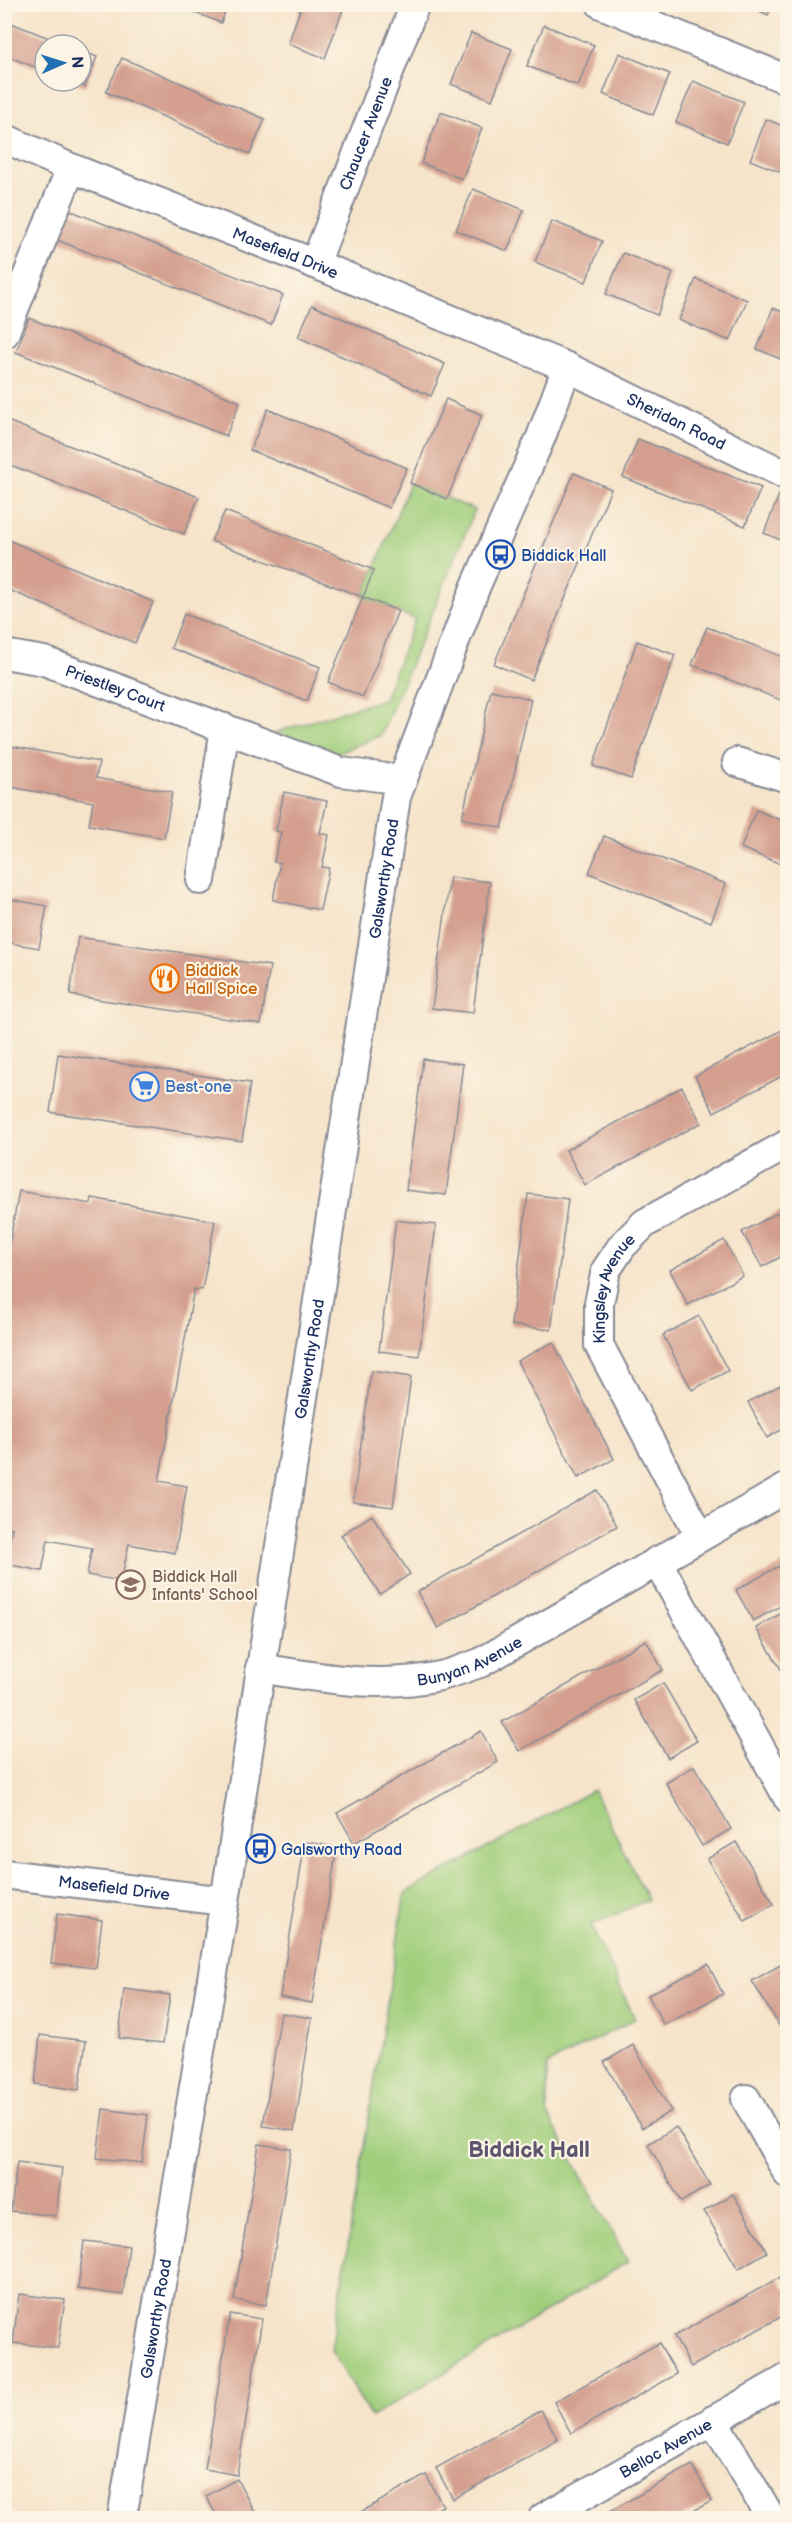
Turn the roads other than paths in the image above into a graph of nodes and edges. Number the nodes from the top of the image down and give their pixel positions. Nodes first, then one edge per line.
1 (415, 4) edge
2 (602, 4) edge
3 (788, 80) edge
4 (4, 138) edge
5 (71, 168) junction
6 (315, 264) junction
7 (4, 334) edge
8 (567, 367) junction
9 (788, 476) edge
10 (4, 654) edge
11 (225, 728) junction
12 (737, 762) dead end
13 (788, 778) edge
14 (402, 780) junction
15 (201, 880) dead end
16 (788, 1144) edge
17 (788, 1487) edge
18 (700, 1536) junction
19 (657, 1561) junction
20 (260, 1668) junction
21 (788, 1798) edge
22 (6, 1882) edge
23 (225, 1901) junction
24 (746, 2099) dead end
25 (788, 2174) edge
26 (788, 2378) edge
27 (714, 2420) junction
28 (122, 2518) edge
29 (543, 2518) edge
30 (771, 2518) edge

1 - 6 street, Chaucer Avenue
2 - 3 street
4 - 5 street, Masefield Drive
5 - 6 street, Masefield Drive
5 - 7 street
6 - 8 street, Masefield Drive
8 - 9 street, Sheridan Road
8 - 14 street, Galsworthy Road
10 - 11 street, Priestley Court
11 - 14 street, Priestley Court
11 - 15 street
12 - 13 street
14 - 20 street, Galsworthy Road
16 - 18 street, Kingsley Avenue
17 - 18 street, Bunyan Avenue
18 - 19 street, Bunyan Avenue
19 - 20 street, Bunyan Avenue
19 - 21 street
20 - 23 street, Galsworthy Road
22 - 23 street, Masefield Drive
23 - 28 street, Galsworthy Road
24 - 25 street
26 - 27 street, Belloc Avenue
27 - 29 street, Belloc Avenue
27 - 30 street

